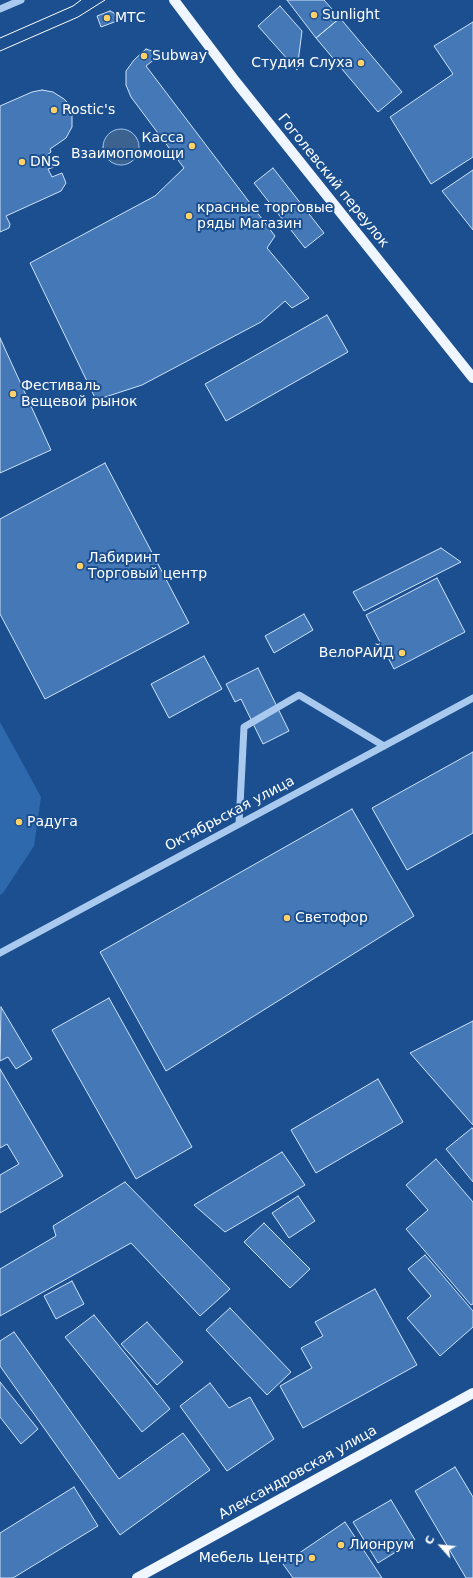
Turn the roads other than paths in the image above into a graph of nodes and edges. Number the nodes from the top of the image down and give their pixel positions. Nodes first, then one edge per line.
1 (21, 0) edge
2 (174, 0) edge
3 (0, 9) edge
4 (473, 378) edge
5 (473, 698) edge
6 (384, 746) junction
7 (239, 824) junction
8 (0, 952) edge
9 (473, 1393) edge
10 (137, 1578) edge

1 - 3 street
2 - 4 main road, Гоголевский переулок
5 - 6 street, Октябрьская улица
6 - 7 street, Октябрьская улица
6 - 7 street
7 - 8 street, Октябрьская улица
9 - 10 main road, Александровская улица

